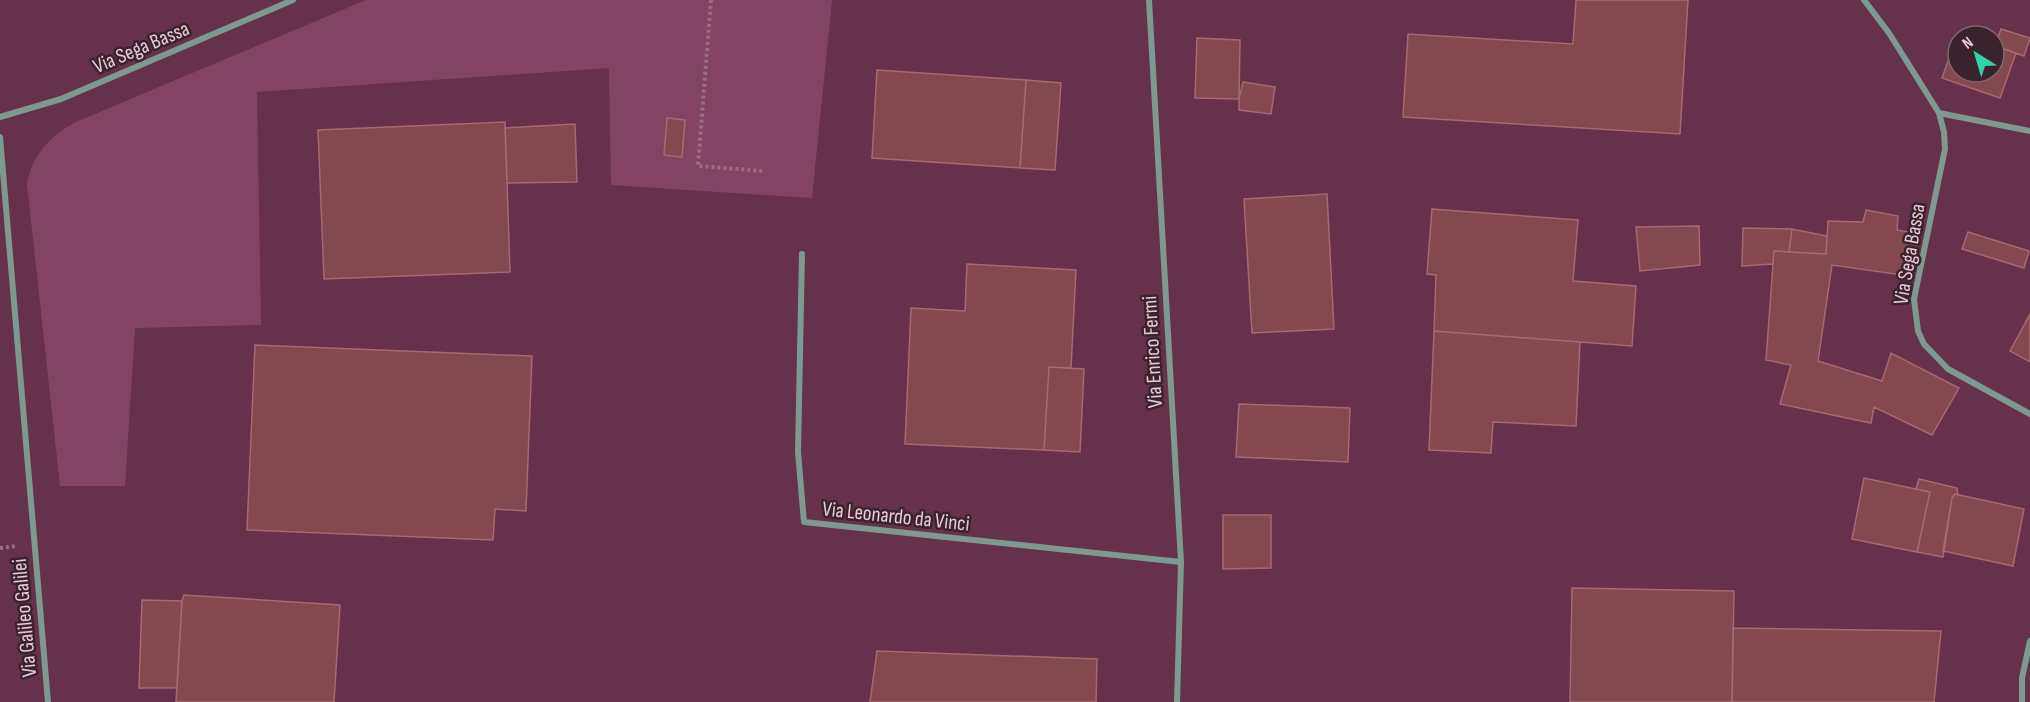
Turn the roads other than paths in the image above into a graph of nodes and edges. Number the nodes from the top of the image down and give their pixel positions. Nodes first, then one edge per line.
1 (293, 0) edge
2 (1149, 0) edge
3 (1864, 0) edge
4 (1939, 113) junction
5 (0, 117) edge
6 (2030, 131) edge
7 (0, 137) edge
8 (802, 254) dead end
9 (2030, 414) edge
10 (1181, 562) junction
11 (2030, 641) edge
12 (48, 702) edge
13 (1177, 702) edge
14 (2022, 702) edge

1 - 5 street, Via Sega Bassa
2 - 10 street, Via Enrico Fermi
3 - 4 street, Via Sega Bassa
4 - 6 street
4 - 9 street, Via Sega Bassa
7 - 12 street, Via Galileo Galilei
8 - 10 street, Via Leonardo da Vinci
10 - 13 street, Via Enrico Fermi
11 - 14 street

